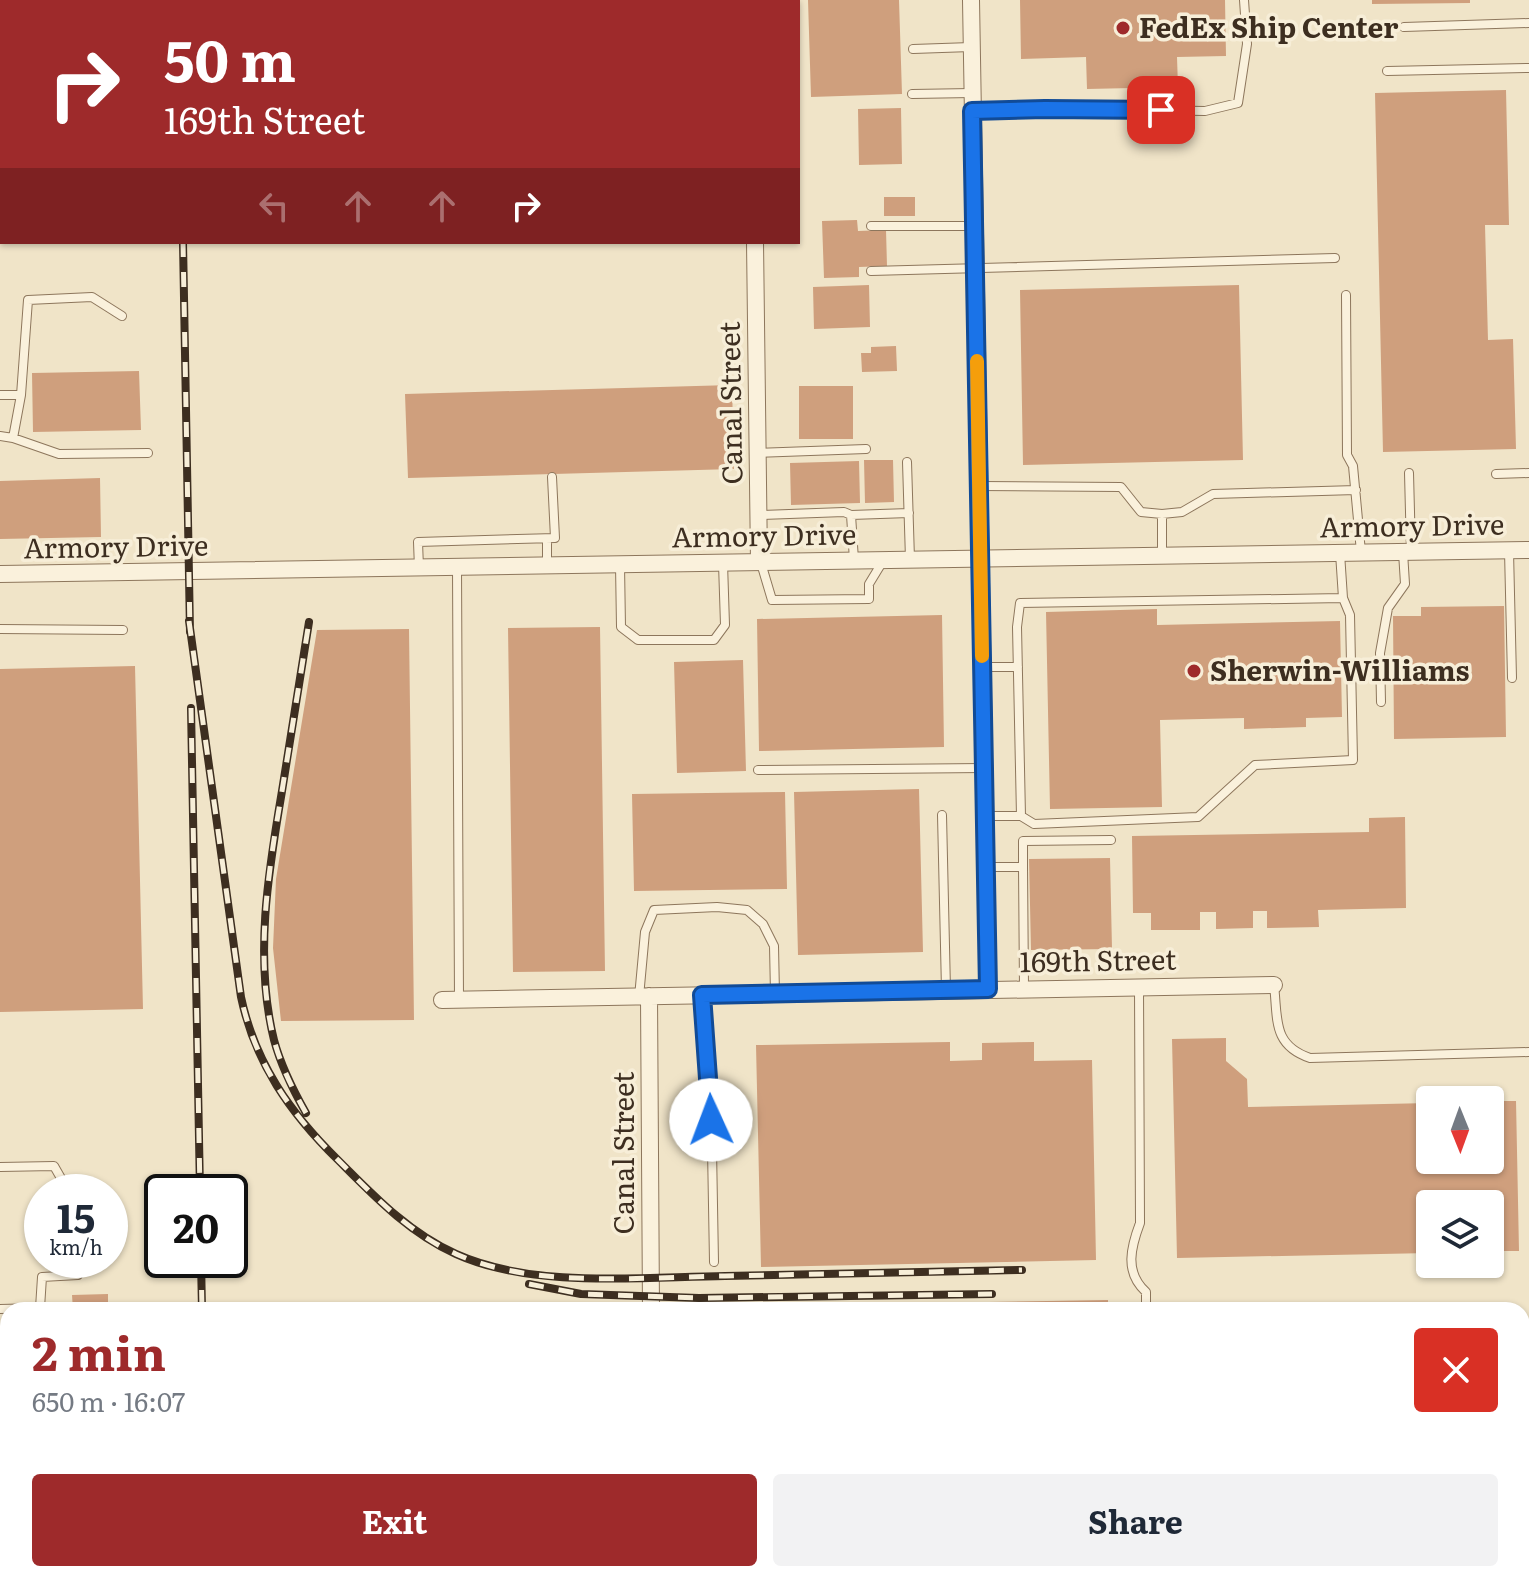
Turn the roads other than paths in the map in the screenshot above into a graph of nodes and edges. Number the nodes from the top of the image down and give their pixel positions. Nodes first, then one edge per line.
1 (971, 0) edge
2 (1244, 0) edge
3 (1529, 23) edge
4 (1404, 27) dead end
5 (971, 47) junction
6 (913, 49) dead end
7 (1529, 68) edge
8 (1387, 71) dead end
9 (972, 93) junction
10 (912, 94) dead end
11 (972, 111) junction
12 (871, 226) dead end
13 (974, 226) junction
14 (755, 244) edge
15 (1335, 258) dead end
16 (975, 267) junction
17 (871, 271) dead end
18 (1346, 295) dead end
19 (122, 316) dead end
20 (0, 395) edge
21 (21, 395) junction
22 (0, 436) edge
23 (13, 438) junction
24 (866, 449) dead end
25 (148, 453) dead end
26 (758, 453) junction
27 (907, 462) dead end
28 (1409, 473) dead end
29 (1529, 473) edge
30 (1496, 474) dead end
31 (552, 477) dead end
32 (979, 486) junction
33 (1356, 490) junction
34 (909, 513) junction
35 (1162, 514) junction
36 (759, 515) junction
37 (851, 515) junction
38 (547, 539) junction
39 (1529, 550) edge
40 (1509, 551) junction
41 (1407, 552) junction
42 (1340, 553) junction
43 (1361, 553) junction
44 (1162, 556) junction
45 (980, 559) junction
46 (884, 560) junction
47 (910, 560) junction
48 (854, 561) junction
49 (760, 562) junction
50 (723, 563) junction
51 (620, 565) junction
52 (547, 566) junction
53 (457, 567) junction
54 (419, 568) junction
55 (0, 574) edge
56 (1343, 598) junction
57 (0, 629) edge
58 (123, 630) dead end
59 (982, 667) junction
60 (1018, 667) junction
61 (1512, 678) dead end
62 (1381, 702) dead end
63 (984, 768) junction
64 (758, 770) dead end
65 (942, 815) dead end
66 (985, 816) junction
67 (1021, 816) junction
68 (1111, 840) dead end
69 (986, 867) junction
70 (1023, 867) junction
71 (1274, 985) joint
72 (1139, 987) junction
73 (1024, 988) junction
74 (988, 989) junction
75 (946, 990) junction
76 (775, 994) junction
77 (702, 995) junction
78 (644, 996) junction
79 (451, 1000) joint
80 (1529, 1052) edge
81 (0, 1167) edge
82 (57, 1174) edge
83 (714, 1262) dead end
84 (42, 1278) edge
85 (40, 1302) edge
86 (651, 1302) edge
87 (1146, 1302) edge

1 - 5 street
2 - 11 lane
3 - 4 lane
5 - 6 lane
5 - 9 street
7 - 8 lane
9 - 10 lane
9 - 11 street
11 - 13 street
12 - 13 lane
13 - 16 street
14 - 26 street, Canal Street
15 - 16 lane
16 - 17 lane
16 - 32 street
18 - 33 lane
19 - 21 lane
20 - 21 lane
21 - 23 lane
22 - 23 lane
23 - 25 lane
24 - 26 lane
26 - 36 street, Canal Street
27 - 34 lane
28 - 41 lane
29 - 30 lane
31 - 38 lane
32 - 35 lane
32 - 45 street
33 - 35 lane
33 - 43 lane
34 - 37 lane
34 - 47 lane
35 - 44 lane
36 - 37 lane
36 - 49 street, Canal Street
37 - 48 lane
38 - 52 lane
38 - 54 lane
39 - 40 street, Armory Drive
40 - 41 street, Armory Drive
40 - 61 lane
41 - 43 street, Armory Drive
41 - 62 lane
42 - 43 street, Armory Drive
42 - 44 street, Armory Drive
42 - 56 lane
44 - 45 street, Armory Drive
45 - 47 street, Armory Drive
45 - 59 street
46 - 47 street, Armory Drive
46 - 48 street, Armory Drive
46 - 49 lane
48 - 49 street, Armory Drive
49 - 50 street, Armory Drive
50 - 51 street, Armory Drive
50 - 51 lane
51 - 52 street, Armory Drive
52 - 53 street, Armory Drive
53 - 54 street, Armory Drive
53 - 79 lane
54 - 55 street, Armory Drive
56 - 60 lane
56 - 67 lane
57 - 58 lane
59 - 60 lane
59 - 63 street
60 - 67 lane
63 - 64 lane
63 - 66 street
65 - 75 lane
66 - 67 lane
66 - 69 street
68 - 70 lane
69 - 70 lane
69 - 74 street
70 - 73 lane
71 - 72 street, 169th Street
71 - 80 lane
72 - 73 street, 169th Street
72 - 87 lane
73 - 74 street, 169th Street
74 - 75 street, 169th Street
75 - 76 street, 169th Street
76 - 77 street, 169th Street
76 - 78 lane
77 - 78 street, 169th Street
77 - 83 lane
78 - 79 street, 169th Street
78 - 86 street, Canal Street
81 - 82 lane
84 - 85 lane

